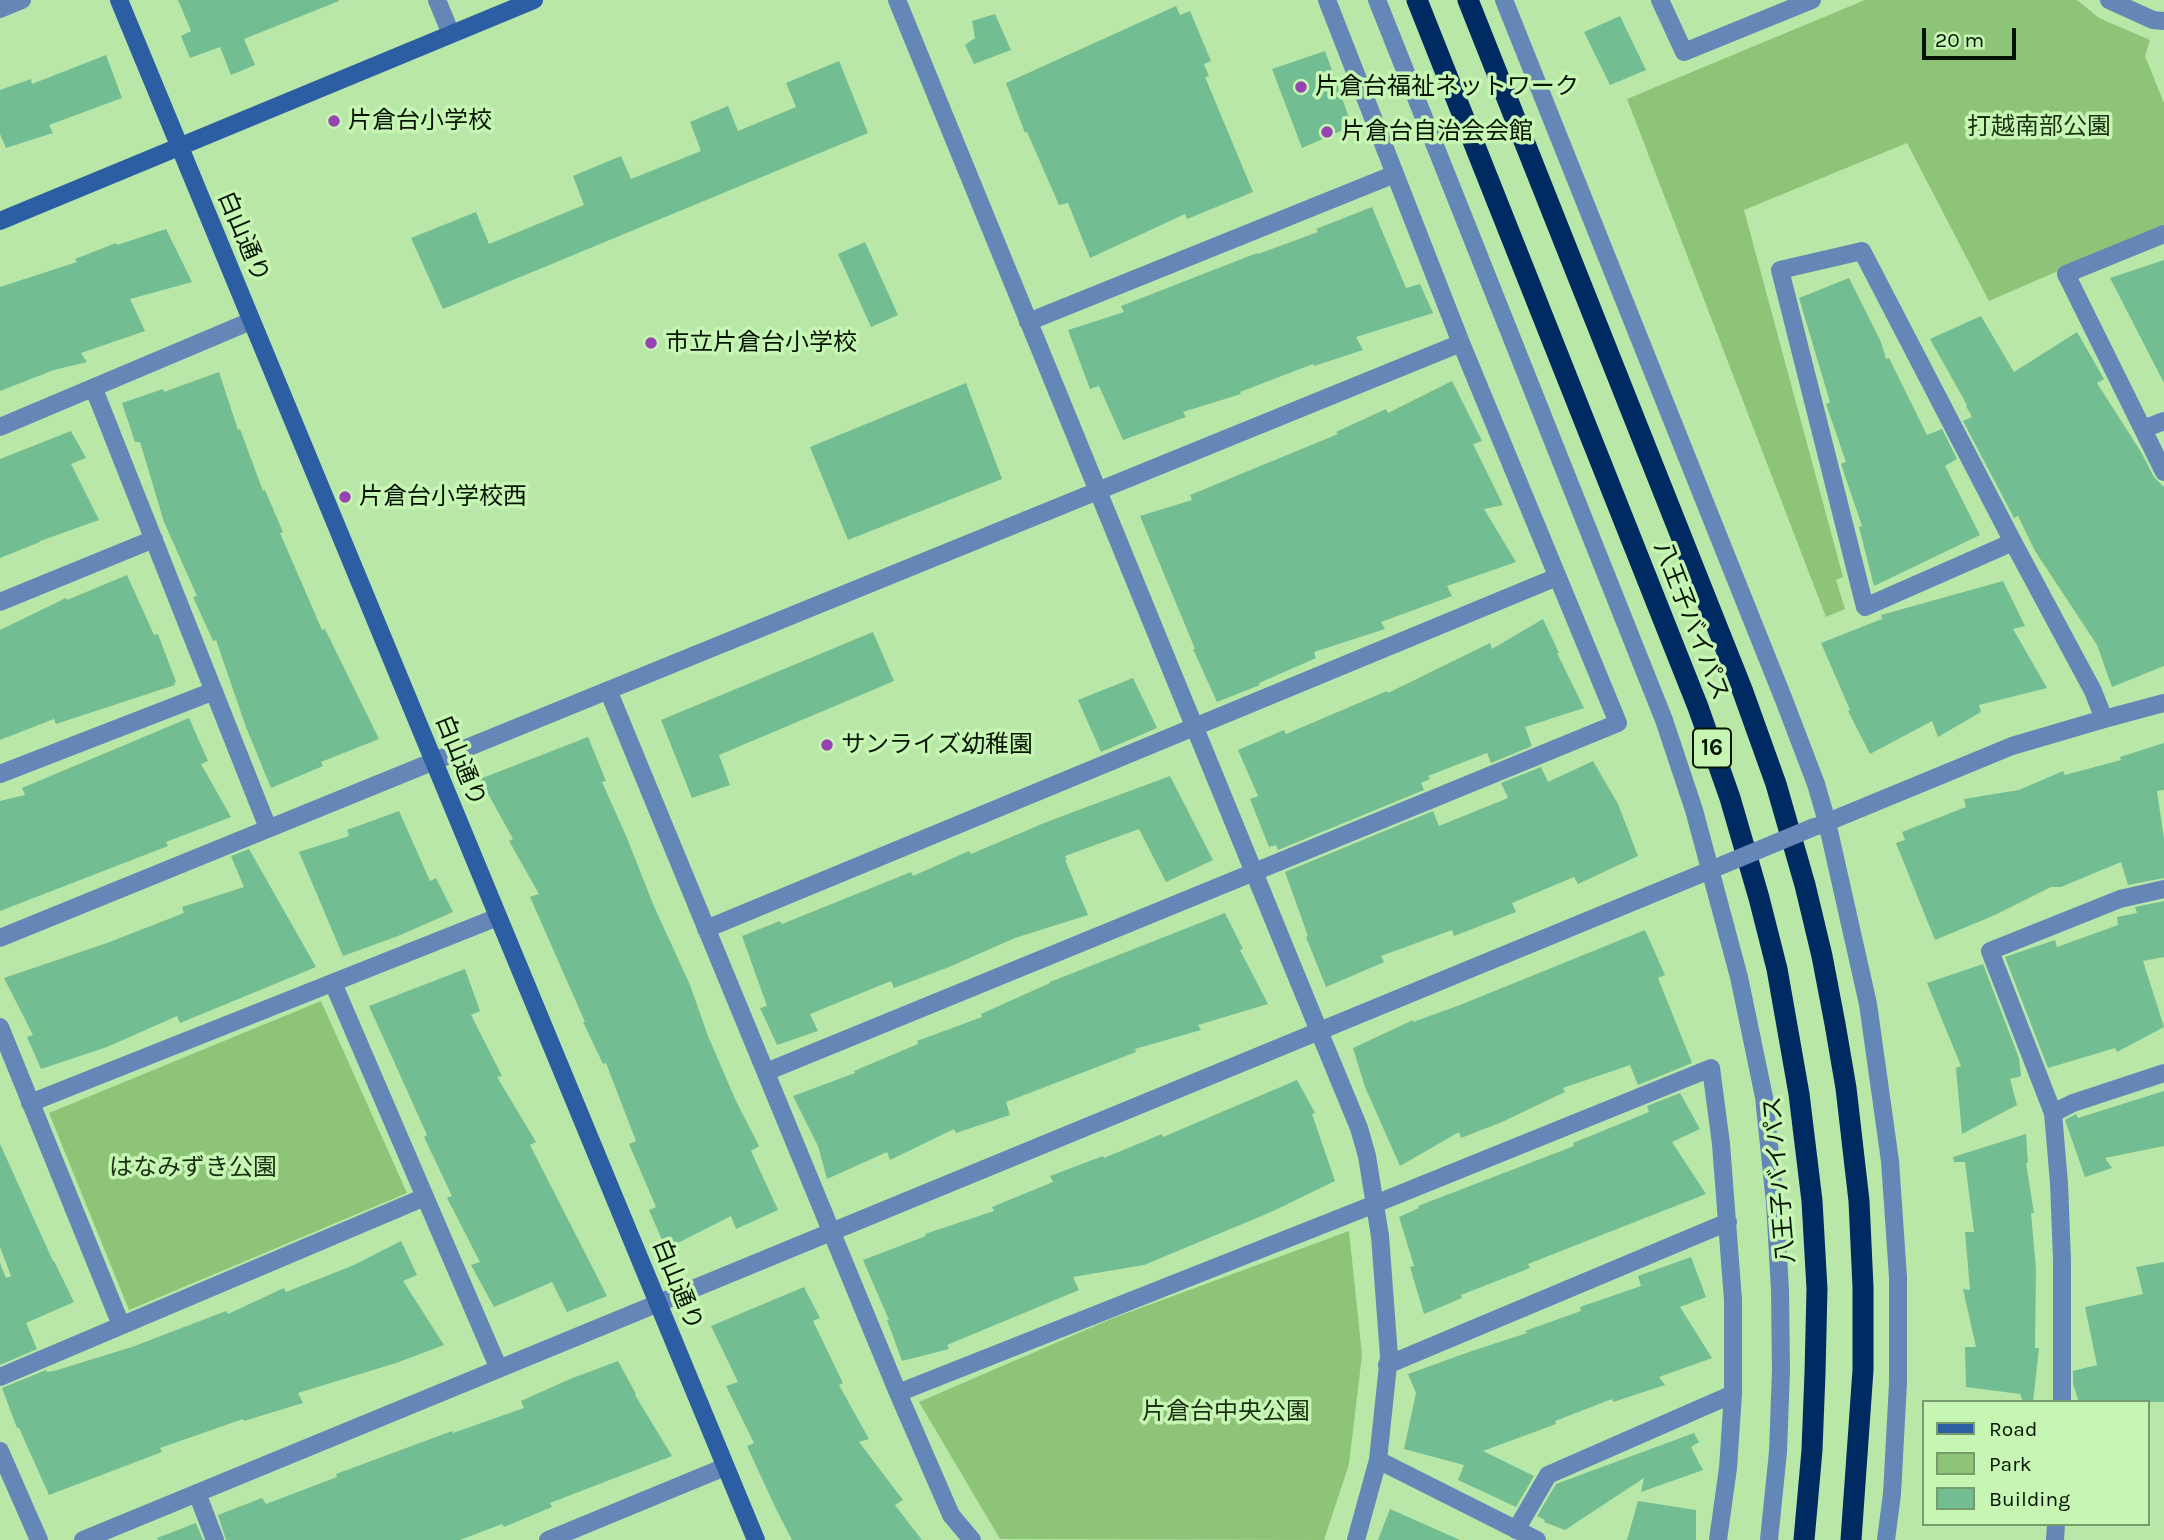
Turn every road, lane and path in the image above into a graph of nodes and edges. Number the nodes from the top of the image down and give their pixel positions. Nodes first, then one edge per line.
1 (22, 0) edge
2 (120, 0) edge
3 (437, 0) edge
4 (534, 0) edge
5 (897, 0) edge
6 (1327, 0) edge
7 (1377, 0) edge
8 (1417, 0) edge
9 (1468, 0) edge
10 (1504, 0) edge
11 (1660, 0) edge
12 (1812, 0) edge
13 (2109, 0) edge
14 (0, 9) edge
15 (2164, 21) edge
16 (451, 34) junction
17 (179, 146) junction
18 (1395, 174) junction
19 (0, 220) edge
20 (2164, 234) edge
21 (251, 321) junction
22 (1028, 322) junction
23 (1461, 343) junction
24 (94, 388) junction
25 (2164, 421) edge
26 (0, 427) edge
27 (2143, 429) junction
28 (2164, 472) edge
29 (1098, 491) junction
30 (154, 539) junction
31 (2013, 542) junction
32 (1557, 577) junction
33 (0, 602) edge
34 (608, 690) junction
35 (214, 691) junction
36 (2164, 704) edge
37 (2104, 719) junction
38 (1195, 727) junction
39 (434, 761) junction
40 (0, 774) edge
41 (1821, 825) junction
42 (268, 828) junction
43 (1718, 866) junction
44 (1254, 872) junction
45 (2164, 889) edge
46 (498, 917) junction
47 (706, 929) junction
48 (0, 938) edge
49 (333, 983) junction
50 (0, 1027) edge
51 (1319, 1031) junction
52 (766, 1072) junction
53 (2164, 1073) edge
54 (30, 1102) junction
55 (2053, 1113) junction
56 (425, 1197) junction
57 (1375, 1205) junction
58 (1728, 1222) junction
59 (831, 1231) junction
60 (658, 1303) junction
61 (121, 1325) junction
62 (1387, 1364) junction
63 (499, 1368) junction
64 (0, 1377) edge
65 (898, 1392) junction
66 (1733, 1394) junction
67 (2062, 1400) edge
68 (0, 1451) edge
69 (1378, 1460) junction
70 (725, 1467) junction
71 (197, 1493) junction
72 (1516, 1530) junction
73 (560, 1538) edge
74 (39, 1540) edge
75 (83, 1540) edge
76 (215, 1540) edge
77 (756, 1540) edge
78 (972, 1540) edge
79 (1356, 1540) edge
80 (1537, 1540) edge
81 (1718, 1540) edge
82 (1769, 1540) edge
83 (1804, 1540) edge
84 (1852, 1540) edge
85 (1886, 1540) edge

1 - 14 street
2 - 17 street, 白山通り
3 - 16 street
4 - 16 street
5 - 22 street
6 - 18 street
7 - 43 street
8 - 83 highway, 八王子バイパス / 16
9 - 84 highway, 八王子バイパス / 16
10 - 41 street
11 - 12 street
13 - 15 street
16 - 17 street
17 - 19 street
17 - 21 street, 白山通り
18 - 22 street
18 - 23 street
20 - 27 street
21 - 24 street
21 - 39 street, 白山通り
22 - 29 street
23 - 29 street
23 - 32 street
24 - 26 street
24 - 30 street
25 - 27 street
27 - 28 street
29 - 34 street
29 - 38 street
30 - 33 street
30 - 35 street
31 - 31 street
31 - 37 street
32 - 38 street
32 - 44 street
34 - 39 street
34 - 47 street
35 - 40 street
35 - 42 street
36 - 37 street
37 - 41 street
38 - 44 street
38 - 47 street
39 - 42 street
39 - 46 street, 白山通り
41 - 43 street, bridge
41 - 85 street
42 - 48 street
43 - 51 street
43 - 82 street
44 - 51 street
44 - 52 street
45 - 55 street
46 - 49 street
46 - 60 street, 白山通り
47 - 52 street
49 - 54 street
49 - 56 street
50 - 54 street
51 - 57 street
51 - 59 street
52 - 59 street
53 - 55 street
54 - 61 street
55 - 67 street
56 - 61 street
56 - 63 street
57 - 58 street
57 - 62 street
57 - 65 street
58 - 62 street
58 - 66 street
59 - 60 street
59 - 65 street
60 - 63 street
60 - 70 street, 白山通り
61 - 64 street
62 - 69 street
63 - 71 street
65 - 78 street
66 - 72 street
66 - 81 street
68 - 74 street
69 - 72 street
69 - 79 street
70 - 73 street
70 - 77 street, 白山通り
71 - 75 street
71 - 76 street
72 - 80 street

